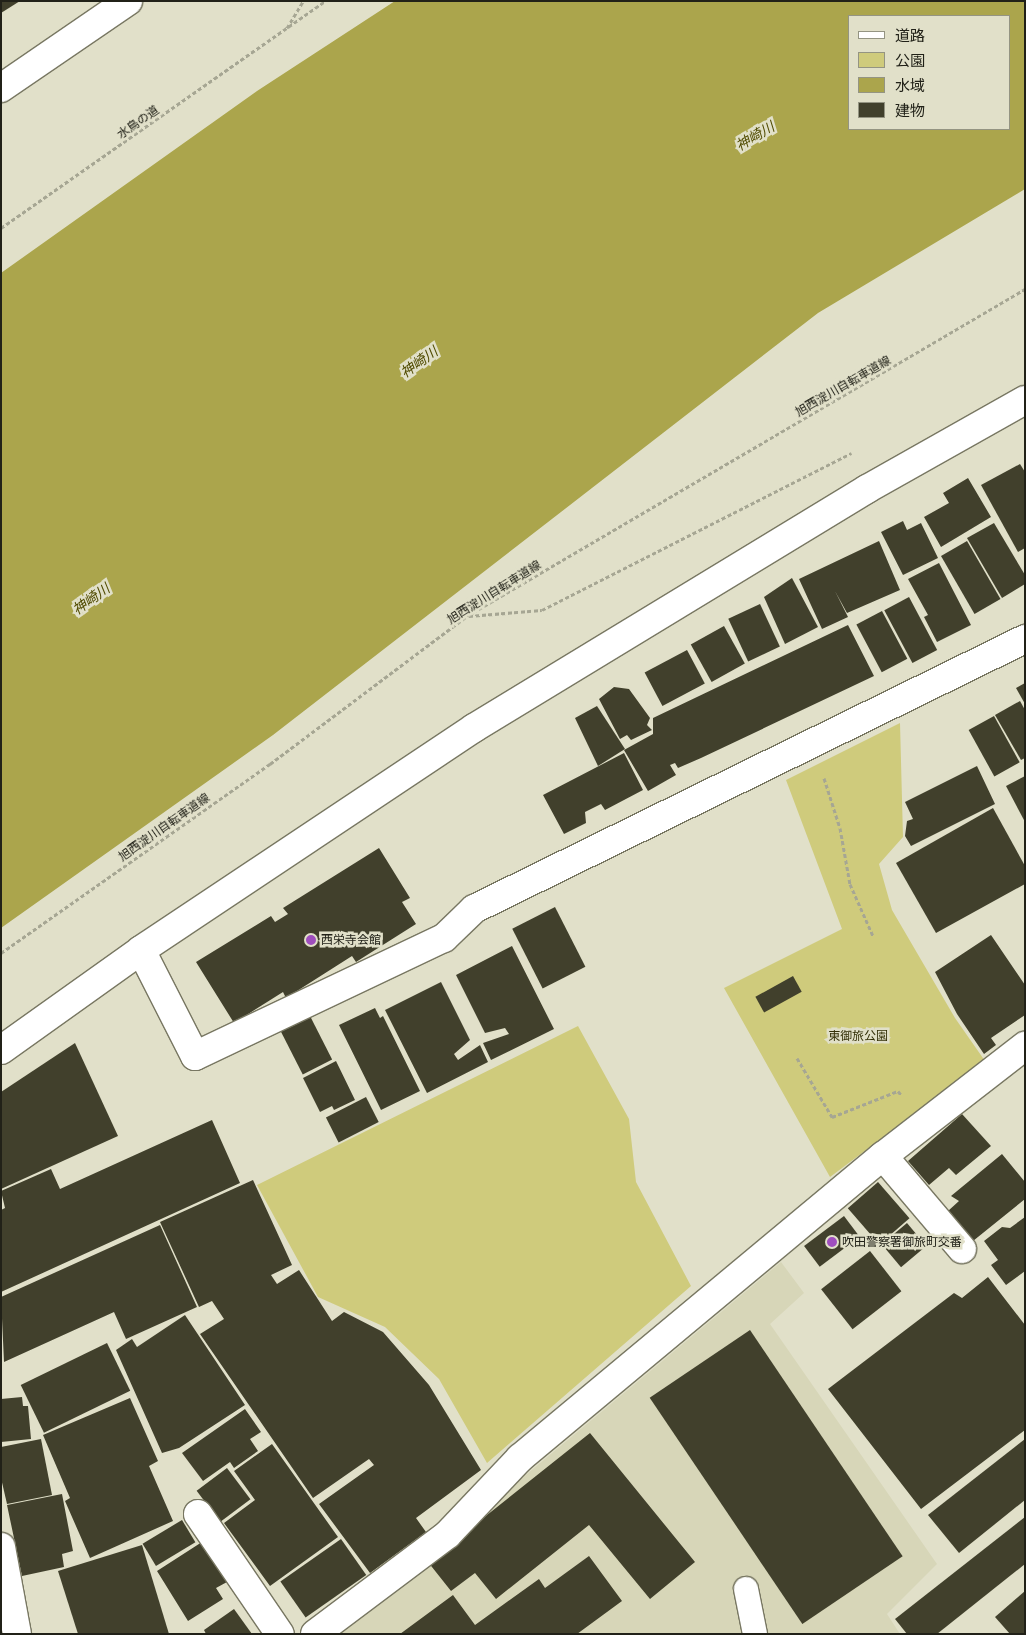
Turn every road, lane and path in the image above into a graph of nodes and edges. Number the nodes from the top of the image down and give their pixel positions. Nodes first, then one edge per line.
1 (128, 1) edge
2 (303, 1) edge
3 (325, 1) edge
4 (285, 30) junction
5 (1, 88) edge
6 (1, 228) edge
7 (1025, 289) edge
8 (1025, 400) edge
9 (858, 450) dead end
10 (467, 616) junction
11 (1025, 639) edge
12 (810, 744) junction
13 (873, 936) dead end
14 (141, 950) junction
15 (1, 953) edge
16 (1025, 1046) edge
17 (1, 1050) edge
18 (797, 1058) dead end
19 (898, 1091) dead end
20 (883, 1156) junction
21 (962, 1249) dead end
22 (198, 1514) dead end
23 (1, 1547) edge
24 (746, 1589) dead end
25 (17, 1634) edge
26 (280, 1634) edge
27 (314, 1634) edge
28 (755, 1634) edge

1 - 5 street
2 - 4 path
3 - 4 path, 水鳥の道
4 - 6 path, 水鳥の道
7 - 10 path, 旭西淀川自転車道線
8 - 14 street
9 - 10 path
10 - 15 path, 旭西淀川自転車道線
11 - 12 street
12 - 13 path
12 - 14 street
14 - 17 street
16 - 20 street
18 - 19 path
20 - 21 street
20 - 27 street
22 - 26 street
23 - 25 street
24 - 28 lane

